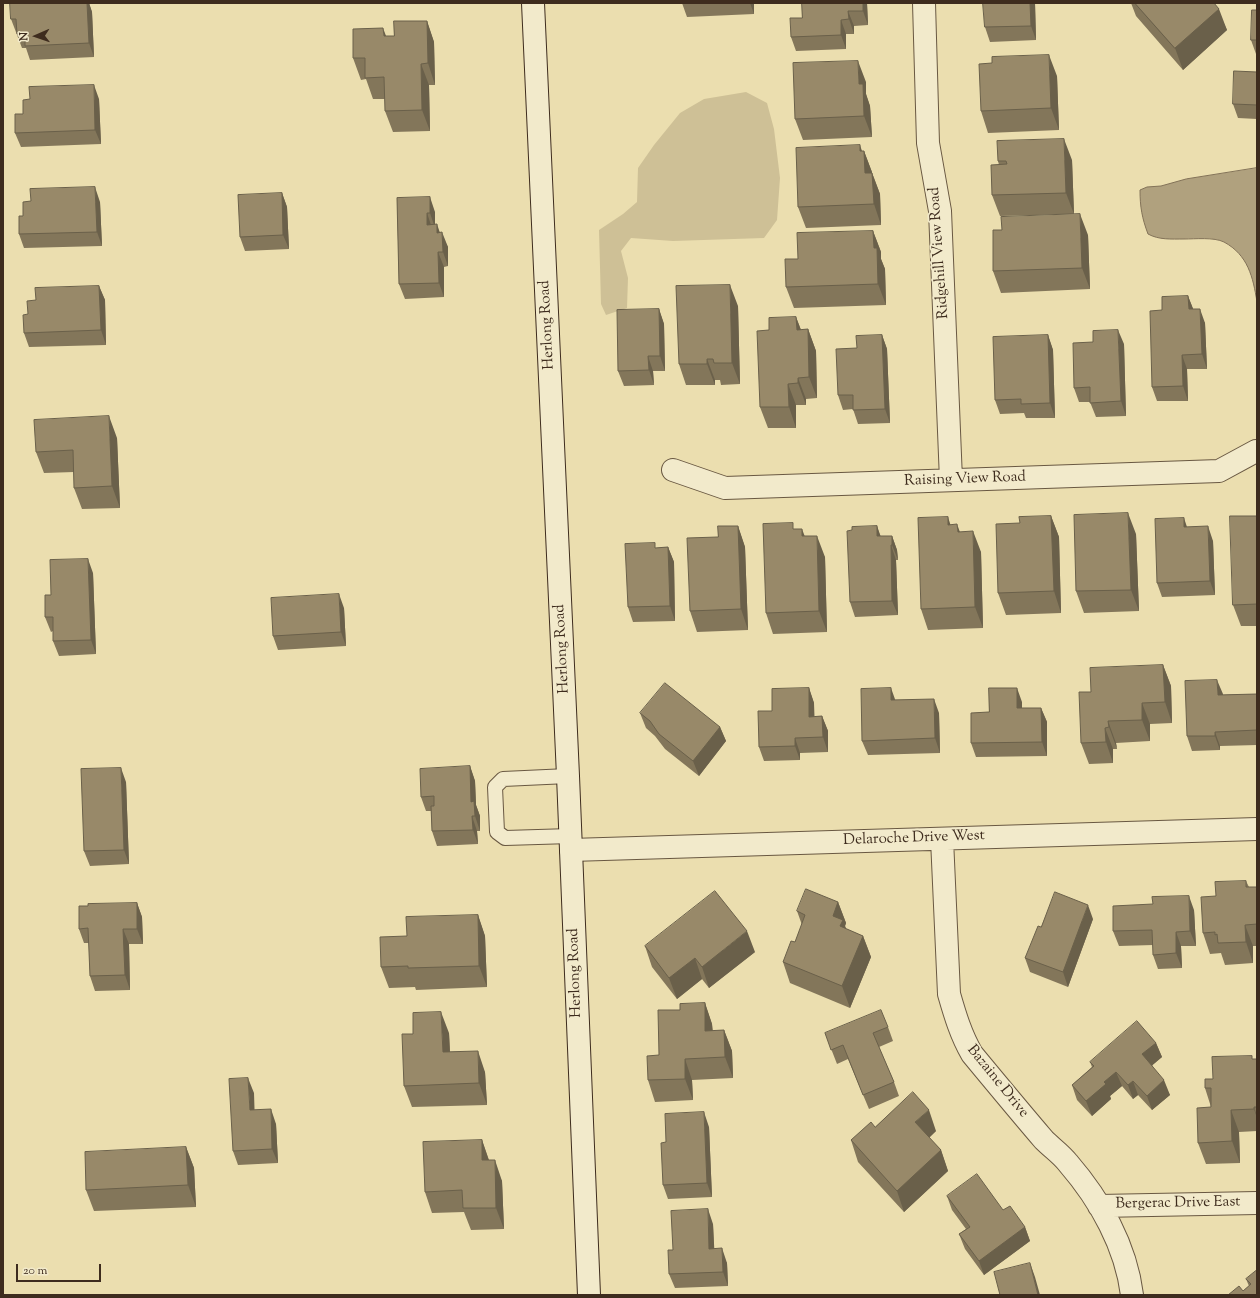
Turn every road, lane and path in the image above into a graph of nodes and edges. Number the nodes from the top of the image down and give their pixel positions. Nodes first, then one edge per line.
1 (533, 3) edge
2 (924, 3) edge
3 (1256, 452) edge
4 (673, 470) dead end
5 (952, 480) junction
6 (568, 776) junction
7 (1257, 829) edge
8 (942, 839) junction
9 (571, 843) junction
10 (1257, 1203) edge
11 (1099, 1206) junction
12 (589, 1295) edge
13 (1132, 1295) edge

1 - 6 street, Herlong Road
2 - 5 street, Ridgehill View Road
3 - 5 street, Raising View Road
4 - 5 street, Raising View Road
6 - 9 street, Herlong Road
6 - 9 lane
7 - 8 street, Delaroche Drive West
8 - 9 street, Delaroche Drive West
8 - 11 street, Bazaine Drive
9 - 12 street, Herlong Road
10 - 11 street, Bergerac Drive East
11 - 13 street, Bazaine Drive

